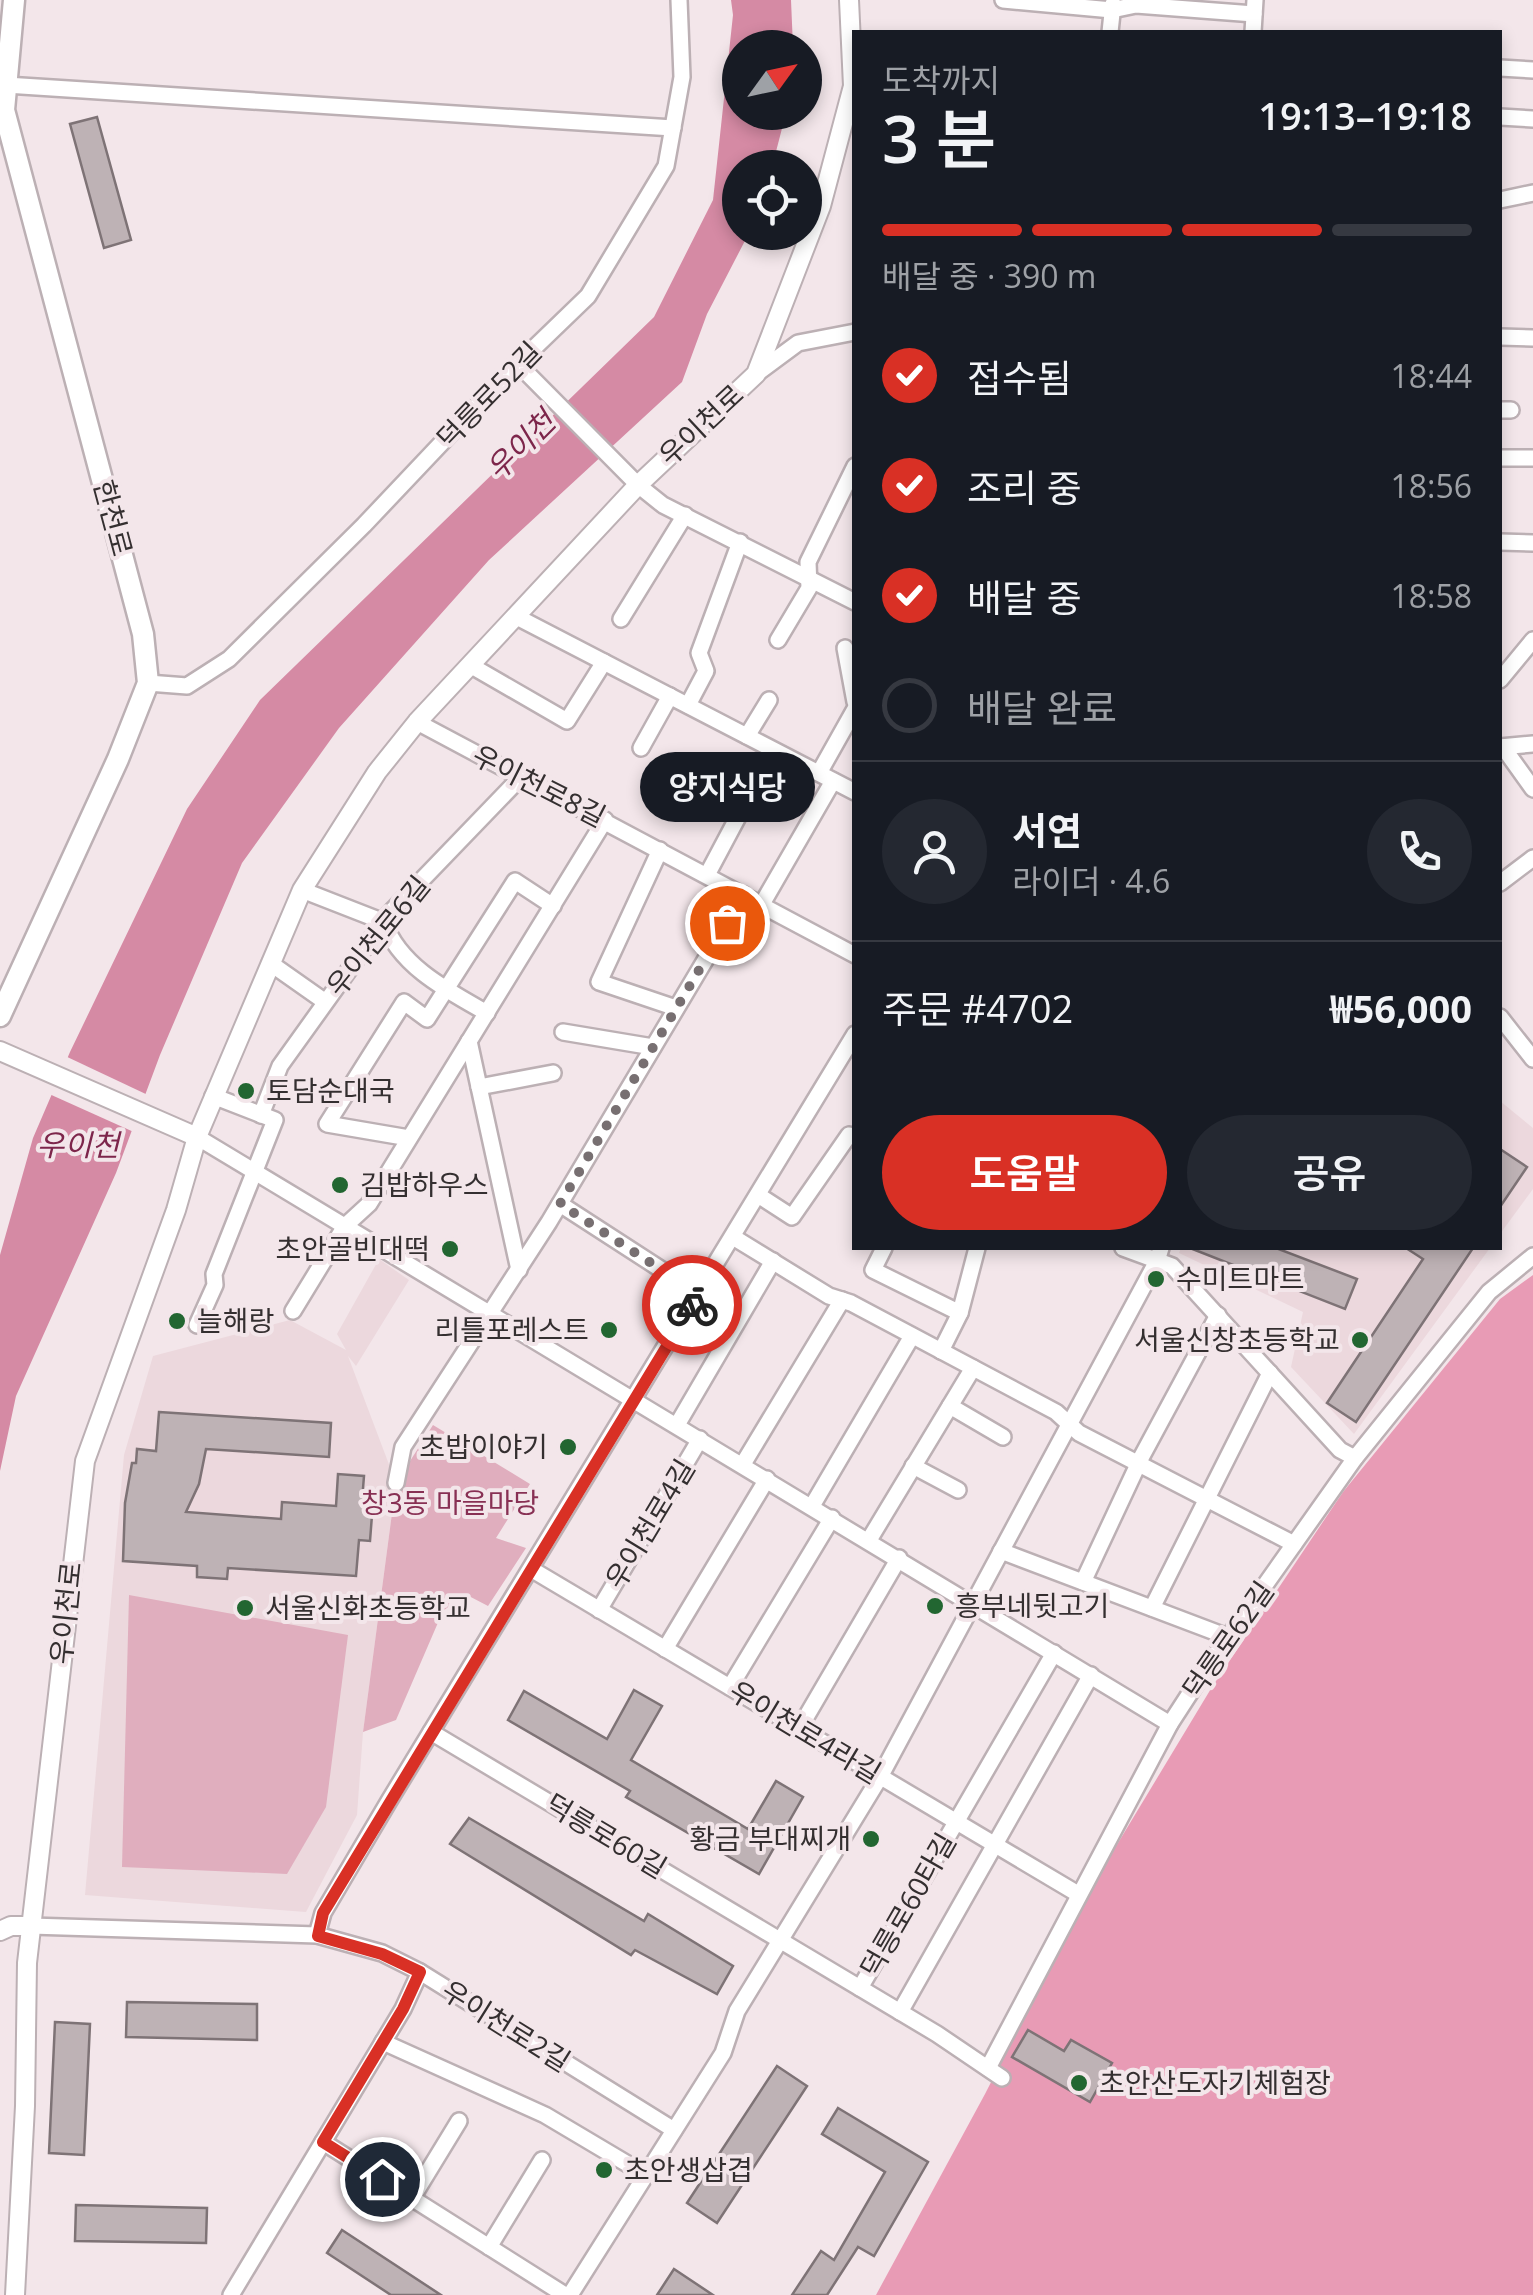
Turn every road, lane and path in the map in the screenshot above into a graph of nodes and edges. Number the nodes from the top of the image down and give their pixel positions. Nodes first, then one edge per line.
1 (14, 0) edge
2 (679, 0) edge
3 (850, 0) edge
4 (1002, 0) edge
5 (1113, 5) edge
6 (1255, 7) edge
7 (1110, 30) edge
8 (852, 48) edge
9 (1502, 68) edge
10 (1533, 70) edge
11 (6, 86) junction
12 (852, 90) edge
13 (1502, 117) edge
14 (1533, 120) edge
15 (672, 128) junction
16 (1533, 193) edge
17 (1502, 200) edge
18 (782, 310) junction
19 (852, 333) edge
20 (1502, 337) edge
21 (1533, 338) edge
22 (798, 343) junction
23 (518, 364) junction
24 (756, 374) junction
25 (1502, 458) edge
26 (1533, 458) edge
27 (852, 472) edge
28 (638, 485) junction
29 (685, 516) junction
30 (740, 542) junction
31 (1502, 542) edge
32 (1533, 542) edge
33 (810, 577) junction
34 (852, 599) edge
35 (515, 616) junction
36 (621, 619) dead end
37 (778, 640) dead end
38 (1533, 640) edge
39 (845, 648) dead end
40 (604, 662) junction
41 (470, 665) junction
42 (1502, 678) edge
43 (148, 682) junction
44 (852, 688) edge
45 (670, 696) junction
46 (769, 700) dead end
47 (688, 705) junction
48 (852, 712) edge
49 (416, 722) junction
50 (747, 736) junction
51 (1533, 744) edge
52 (1502, 747) edge
53 (641, 748) dead end
54 (521, 777) junction
55 (826, 777) junction
56 (1533, 789) edge
57 (852, 790) edge
58 (748, 798) dead end
59 (606, 820) junction
60 (660, 850) junction
61 (1533, 858) edge
62 (707, 875) junction
63 (1502, 881) edge
64 (302, 890) junction
65 (744, 895) junction
66 (762, 904) junction
67 (553, 906) junction
68 (384, 922) junction
69 (852, 952) edge
70 (270, 963) junction
71 (446, 990) junction
72 (324, 1001) junction
73 (676, 1008) junction
74 (487, 1013) junction
75 (0, 1016) edge
76 (1502, 1019) edge
77 (563, 1032) dead end
78 (852, 1039) edge
79 (469, 1041) junction
80 (653, 1047) junction
81 (0, 1050) edge
82 (1533, 1058) edge
83 (553, 1073) dead end
84 (479, 1087) junction
85 (214, 1096) junction
86 (268, 1118) junction
87 (849, 1135) dead end
88 (196, 1137) junction
89 (409, 1138) junction
90 (256, 1172) junction
91 (758, 1195) junction
92 (560, 1204) junction
93 (345, 1226) junction
94 (733, 1237) junction
95 (883, 1250) edge
96 (976, 1250) edge
97 (1159, 1254) edge
98 (1533, 1256) edge
99 (772, 1261) junction
100 (519, 1270) junction
101 (699, 1294) junction
102 (842, 1300) junction
103 (293, 1311) dead end
104 (960, 1313) junction
105 (492, 1314) junction
106 (1218, 1315) junction
107 (197, 1325) dead end
108 (912, 1336) junction
109 (941, 1351) junction
110 (973, 1368) junction
111 (1270, 1373) junction
112 (635, 1400) junction
113 (950, 1406) junction
114 (1068, 1424) junction
115 (677, 1425) junction
116 (1003, 1437) dead end
117 (700, 1439) junction
118 (1355, 1458) junction
119 (743, 1464) junction
120 (1140, 1465) junction
121 (914, 1466) junction
122 (767, 1479) junction
123 (396, 1483) dead end
124 (958, 1490) dead end
125 (1205, 1498) junction
126 (812, 1506) junction
127 (832, 1518) junction
128 (868, 1540) junction
129 (1294, 1544) junction
130 (1001, 1551) junction
131 (899, 1558) junction
132 (530, 1569) junction
133 (1084, 1582) junction
134 (974, 1603) junction
135 (1152, 1608) junction
136 (599, 1610) junction
137 (1228, 1637) junction
138 (666, 1649) junction
139 (1054, 1653) junction
140 (1091, 1675) junction
141 (730, 1687) junction
142 (1170, 1724) junction
143 (799, 1728) junction
144 (430, 1732) junction
145 (880, 1776) junction
146 (957, 1822) junction
147 (994, 1845) junction
148 (1078, 1894) junction
149 (31, 1926) junction
150 (0, 1931) edge
151 (318, 1936) junction
152 (781, 1940) junction
153 (420, 1972) junction
154 (860, 1988) junction
155 (900, 2012) junction
156 (383, 2042) junction
157 (995, 2073) joint
158 (459, 2122) dead end
159 (674, 2130) junction
160 (323, 2142) junction
161 (542, 2160) dead end
162 (646, 2175) junction
163 (412, 2198) junction
164 (488, 2247) junction
165 (15, 2295) edge
166 (232, 2295) edge
167 (567, 2295) edge

1 - 11 main road, 한천로
2 - 15 street, 덕릉로52길
3 - 8 street, 우이천로
4 - 5 street
5 - 6 street
5 - 7 street
9 - 10 street
11 - 15 street
11 - 43 main road, 한천로
12 - 18 street, 우이천로
13 - 14 street
15 - 23 street, 덕릉로52길
16 - 17 street
18 - 22 street
18 - 24 street, 우이천로
19 - 22 street
20 - 21 street
22 - 24 street
23 - 28 street
23 - 43 street, 덕릉로52길
24 - 28 street, 우이천로
25 - 26 street
27 - 33 street
28 - 29 street
28 - 35 street, 우이천로
29 - 30 street
29 - 36 street
30 - 33 street
30 - 47 street
31 - 32 street
33 - 34 street
33 - 37 street
35 - 40 street
35 - 41 street, 우이천로
38 - 42 street
39 - 44 street
40 - 41 street
40 - 45 street
41 - 49 street, 우이천로
43 - 75 main road, 한천로
45 - 47 street
45 - 53 street
46 - 50 street
47 - 50 street
48 - 55 street
49 - 54 street, 우이천로8길
49 - 64 street, 우이천로
50 - 55 street
51 - 52 street
52 - 56 street
54 - 59 street, 우이천로8길
54 - 68 street, 우이천로6길
55 - 57 street
55 - 66 street
58 - 62 street
59 - 60 street, 우이천로8길
59 - 67 street
60 - 62 street, 우이천로8길
60 - 73 street
61 - 63 street
62 - 65 street, 우이천로8길
64 - 68 street
64 - 70 street, 우이천로
65 - 66 street, 우이천로8길
65 - 73 street
66 - 69 street, 우이천로8길
67 - 71 street
67 - 74 street
68 - 71 street
68 - 72 street, 우이천로6길
70 - 72 street
70 - 85 street, 우이천로
71 - 74 street
71 - 89 street
72 - 86 street, 우이천로6길
73 - 80 street
74 - 79 street
76 - 82 street
77 - 80 street
78 - 91 street
79 - 84 street
79 - 89 street
80 - 92 street
81 - 88 street
83 - 84 street
84 - 100 street
85 - 86 street
85 - 88 street, 우이천로
86 - 90 street
87 - 91 street
88 - 90 street, 우이천로4길
88 - 149 street, 우이천로
89 - 93 street
90 - 93 street, 우이천로4길
90 - 107 street
91 - 94 street
92 - 100 street
92 - 101 street
93 - 103 street
93 - 105 street, 우이천로4길
94 - 99 street
94 - 101 street
95 - 104 street
96 - 104 street
97 - 106 street
97 - 114 street
98 - 118 street, 덕릉로62길
99 - 102 street
99 - 115 street, 우이천로4길
100 - 105 street
101 - 112 street
102 - 108 street
102 - 119 street
104 - 109 street
105 - 112 street, 우이천로4길
105 - 123 street
106 - 111 street
106 - 120 street
108 - 109 street
108 - 126 street
109 - 110 street
110 - 113 street
110 - 114 street
111 - 118 street
111 - 125 street
112 - 115 street, 우이천로4길
112 - 132 street
113 - 116 street
113 - 121 street
114 - 120 street
114 - 130 street
115 - 117 street, 우이천로4길
117 - 119 street, 우이천로4길
117 - 136 street, 우이천로4길
118 - 129 street, 덕릉로62길
119 - 122 street, 우이천로4길
120 - 125 street
120 - 133 street
121 - 124 street
121 - 128 street
122 - 126 street, 우이천로4길
122 - 138 street
125 - 129 street
125 - 135 street
126 - 127 street, 우이천로4길
127 - 128 street, 우이천로4길
127 - 141 street
128 - 131 street, 우이천로4길
129 - 137 street, 덕릉로62길
130 - 133 street
130 - 134 street
131 - 134 street, 우이천로4길
131 - 143 street
132 - 136 street, 우이천로4라길
132 - 144 street
133 - 135 street
134 - 139 street
134 - 145 street
135 - 137 street
136 - 138 street, 우이천로4라길
137 - 142 street, 덕릉로62길
138 - 141 street, 우이천로4라길
139 - 140 street
139 - 146 street
140 - 142 street
140 - 147 street
141 - 143 street, 우이천로4라길
142 - 148 street, 덕릉로62길
143 - 145 street, 우이천로4라길
144 - 151 street
144 - 152 street, 덕릉로60길
145 - 146 street, 우이천로4라길
145 - 152 street
146 - 147 street, 우이천로4라길
146 - 154 street, 덕릉로60타길
147 - 148 street, 우이천로4라길
147 - 155 street, 덕릉로60타길
148 - 157 street, 덕릉로62길
149 - 150 street
149 - 151 street, 우이천로2길
149 - 165 street, 우이천로
151 - 153 street, 우이천로2길
152 - 154 street, 덕릉로60타길
152 - 159 street
153 - 156 street
153 - 159 street, 우이천로2길
154 - 155 street, 덕릉로60타길
155 - 157 street, 덕릉로60타길
156 - 160 street
156 - 162 street
158 - 163 street
159 - 162 street
160 - 163 street
160 - 166 street
161 - 164 street
162 - 167 street
163 - 164 street
164 - 167 street

